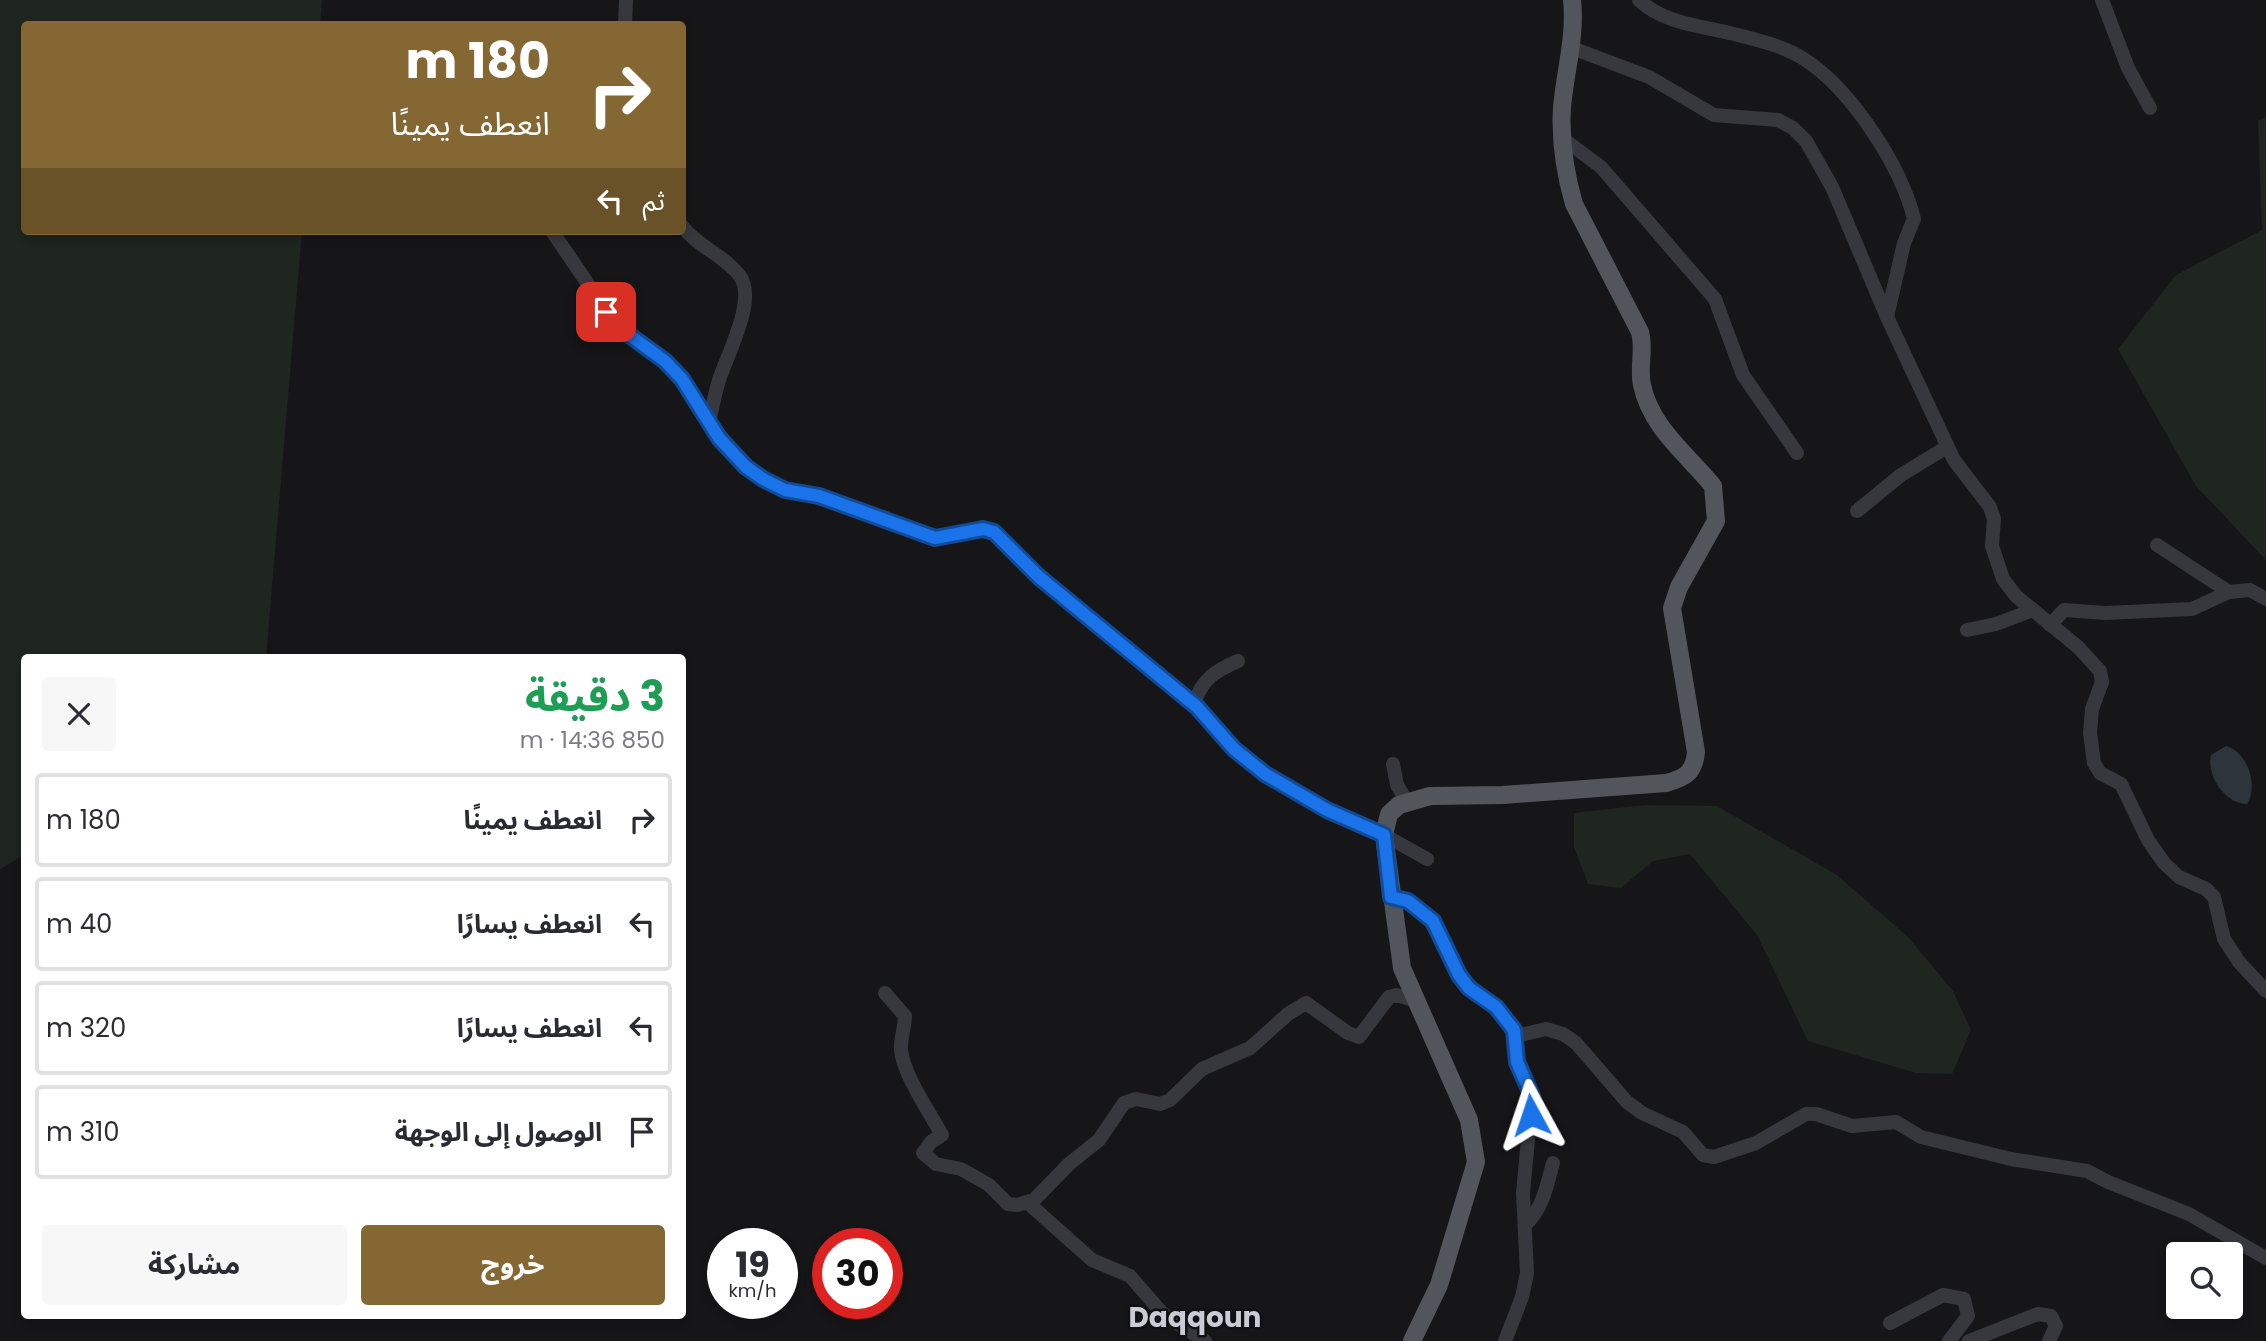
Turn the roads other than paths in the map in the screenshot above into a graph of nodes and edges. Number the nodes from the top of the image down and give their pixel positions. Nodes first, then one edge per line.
1 (626, 0) edge
2 (1572, 0) edge
3 (1639, 0) edge
4 (2102, 0) edge
5 (625, 21) edge
6 (1572, 48) junction
7 (2150, 108) dead end
8 (1562, 138) junction
9 (686, 231) edge
10 (555, 235) edge
11 (1887, 317) junction
12 (709, 422) junction
13 (1947, 447) junction
14 (1797, 453) dead end
15 (1857, 511) dead end
16 (2157, 545) dead end
17 (2229, 592) junction
18 (2266, 599) edge
19 (2033, 610) junction
20 (2050, 625) junction
21 (1967, 630) dead end
22 (1238, 660) dead end
23 (1194, 704) junction
24 (1393, 764) dead end
25 (1406, 802) junction
26 (1384, 835) junction
27 (1427, 859) dead end
28 (1391, 897) junction
29 (2266, 991) edge
30 (885, 993) dead end
31 (1414, 1000) junction
32 (1516, 1036) junction
33 (1553, 1163) dead end
34 (1027, 1202) junction
35 (1525, 1224) junction
36 (2266, 1258) edge
37 (1890, 1323) dead end
38 (1205, 1341) edge
39 (1412, 1341) edge
40 (1505, 1341) edge
41 (1949, 1341) edge
42 (1969, 1341) edge
43 (2049, 1341) edge

1 - 5 street
2 - 6 main road
3 - 11 street
4 - 7 street
6 - 8 main road
6 - 11 street
8 - 14 street
8 - 25 main road
9 - 12 street
10 - 12 street
11 - 13 street
12 - 23 street
13 - 15 street
13 - 19 street
16 - 17 street
17 - 18 street
17 - 20 street
19 - 20 street
19 - 21 street
20 - 29 street
22 - 23 street
23 - 26 street
24 - 25 street
25 - 26 main road
26 - 27 street
26 - 28 main road
28 - 31 main road
28 - 32 street
30 - 34 street
31 - 34 street
31 - 39 main road
32 - 35 street
32 - 36 street
33 - 35 street
34 - 38 street
35 - 40 street
37 - 41 street
42 - 43 street

